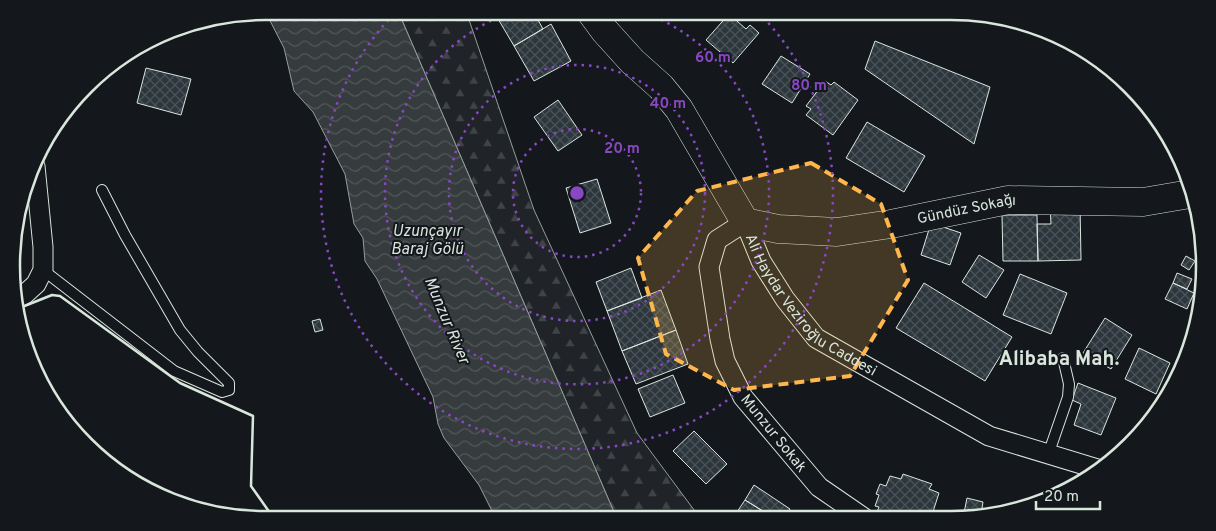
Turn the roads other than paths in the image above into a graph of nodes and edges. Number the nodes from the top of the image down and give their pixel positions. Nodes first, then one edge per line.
1 (597, 20) edge
2 (36, 179) edge
3 (102, 190) dead end
4 (1186, 195) edge
5 (745, 222) junction
6 (43, 270) junction
7 (22, 296) edge
8 (1062, 358) dead end
9 (1048, 455) junction
10 (1091, 467) edge
11 (854, 511) edge

1 - 5 main road, Ali Haydar Veziroğlu Caddesi
2 - 6 street
3 - 6 lane
4 - 5 main road, Gündüz Sokağı
5 - 9 street, Ali Haydar Veziroğlu Caddesi
5 - 11 street, Munzur Sokak
6 - 7 street
8 - 9 lane
9 - 10 street, Ali Haydar Veziroğlu Caddesi

